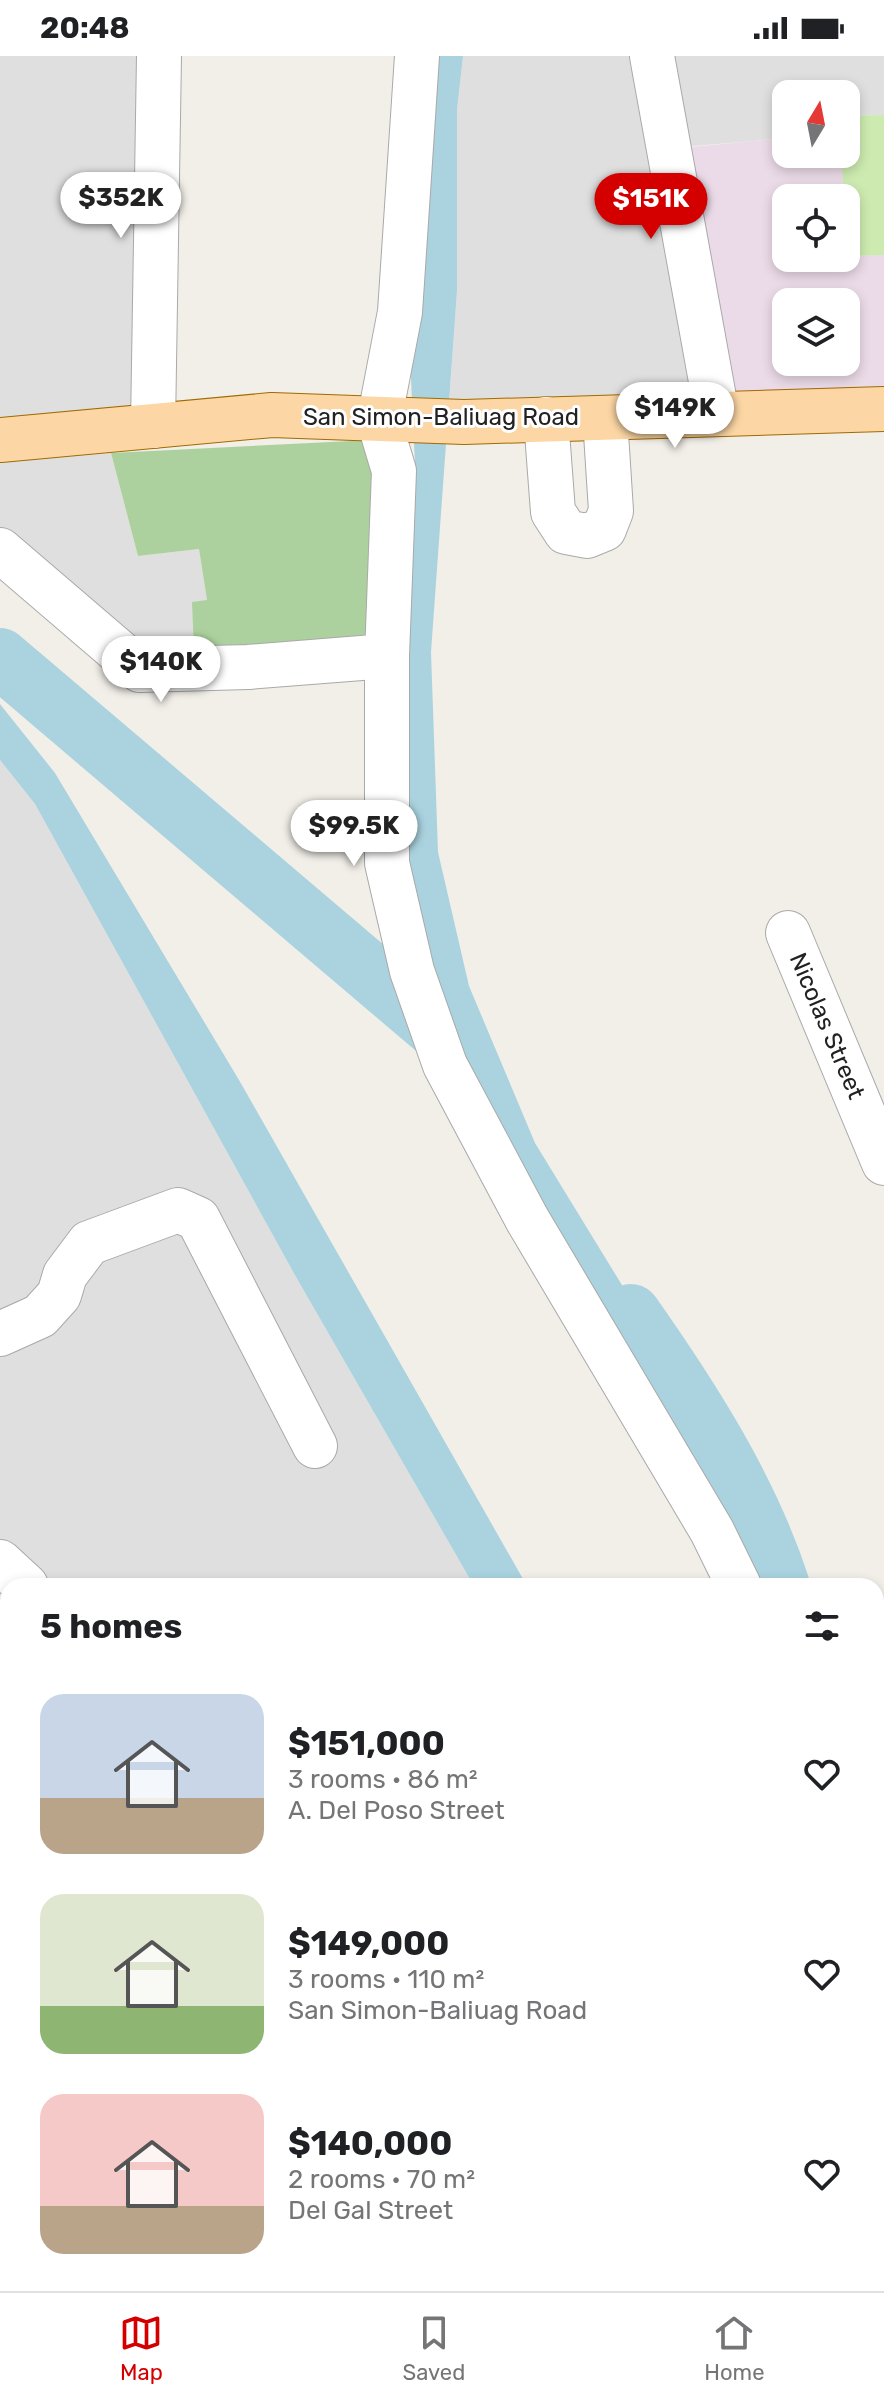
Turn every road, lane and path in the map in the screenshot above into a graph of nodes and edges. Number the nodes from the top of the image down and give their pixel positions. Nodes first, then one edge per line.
1 (159, 56) edge
2 (417, 56) edge
3 (652, 56) edge
4 (884, 409) edge
5 (717, 414) junction
6 (605, 418) junction
7 (546, 419) junction
8 (390, 421) junction
9 (153, 426) junction
10 (0, 440) edge
11 (0, 550) edge
12 (387, 656) junction
13 (788, 933) dead end
14 (884, 1163) edge
15 (0, 1334) edge
16 (315, 1446) dead end
17 (0, 1562) edge
18 (17, 1578) edge
19 (735, 1578) edge

1 - 9 street
2 - 8 street
3 - 5 street
4 - 5 main road, San Simon-Baliuag Road
5 - 6 main road, San Simon-Baliuag Road
6 - 7 main road, San Simon-Baliuag Road
6 - 7 street
7 - 8 main road, San Simon-Baliuag Road
8 - 9 main road, San Simon-Baliuag Road
8 - 12 street
9 - 10 main road, San Simon-Baliuag Road
11 - 12 street
12 - 19 street
13 - 14 street, Nicolas Street
15 - 16 street
17 - 18 street

